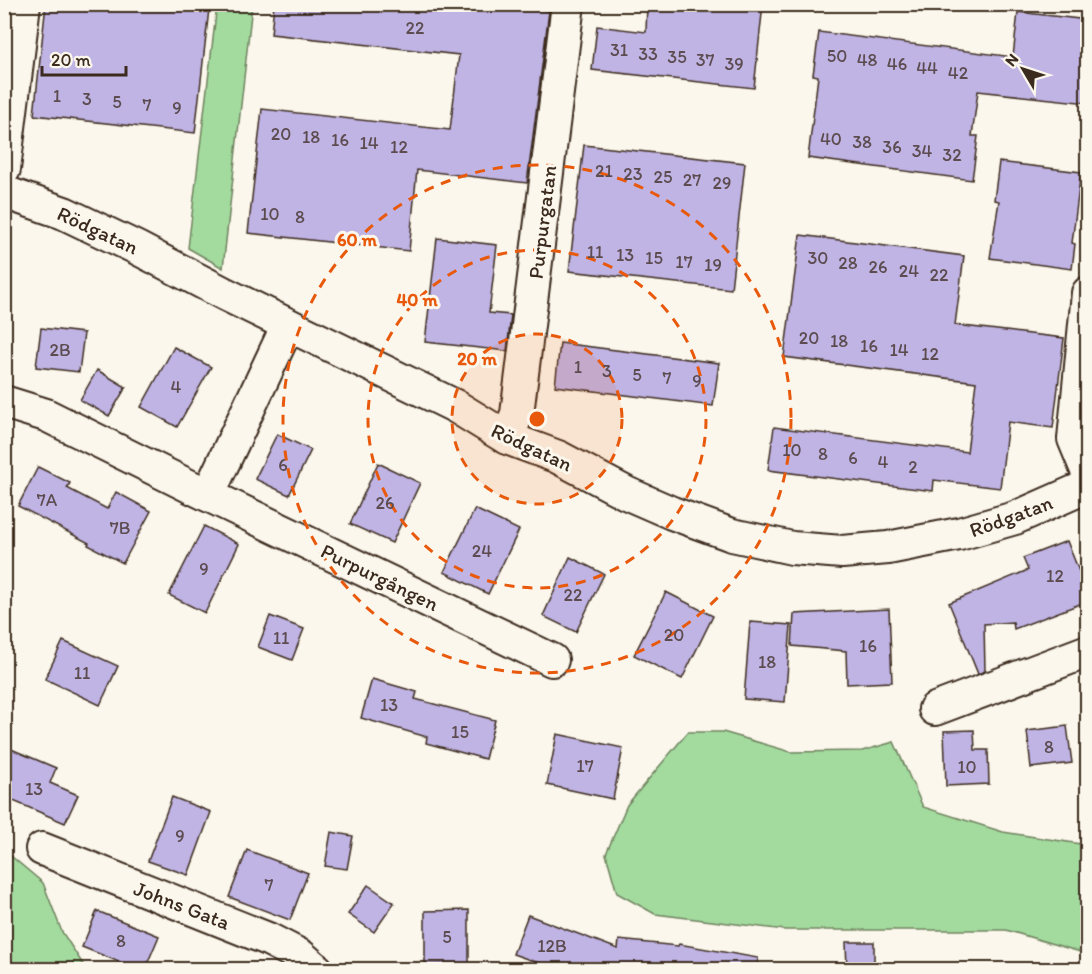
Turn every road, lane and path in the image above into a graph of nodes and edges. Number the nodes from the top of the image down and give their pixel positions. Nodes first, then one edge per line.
1 (24, 4) edge
2 (568, 4) edge
3 (4, 169) edge
4 (4, 192) edge
5 (1088, 293) edge
6 (288, 325) junction
7 (4, 402) edge
8 (507, 438) junction
9 (1088, 473) edge
10 (1088, 486) edge
11 (208, 495) junction
12 (1088, 651) edge
13 (552, 660) dead end
14 (936, 709) dead end
15 (42, 849) dead end
16 (317, 969) edge

1 - 3 street
2 - 8 street, Purpurgatan
4 - 6 street, Rödgatan
5 - 9 street
6 - 8 street, Rödgatan
6 - 11 street
7 - 11 street, Purpurgången
8 - 10 street, Rödgatan
11 - 13 street, Purpurgången
12 - 14 street
15 - 16 street, Johns Gata

